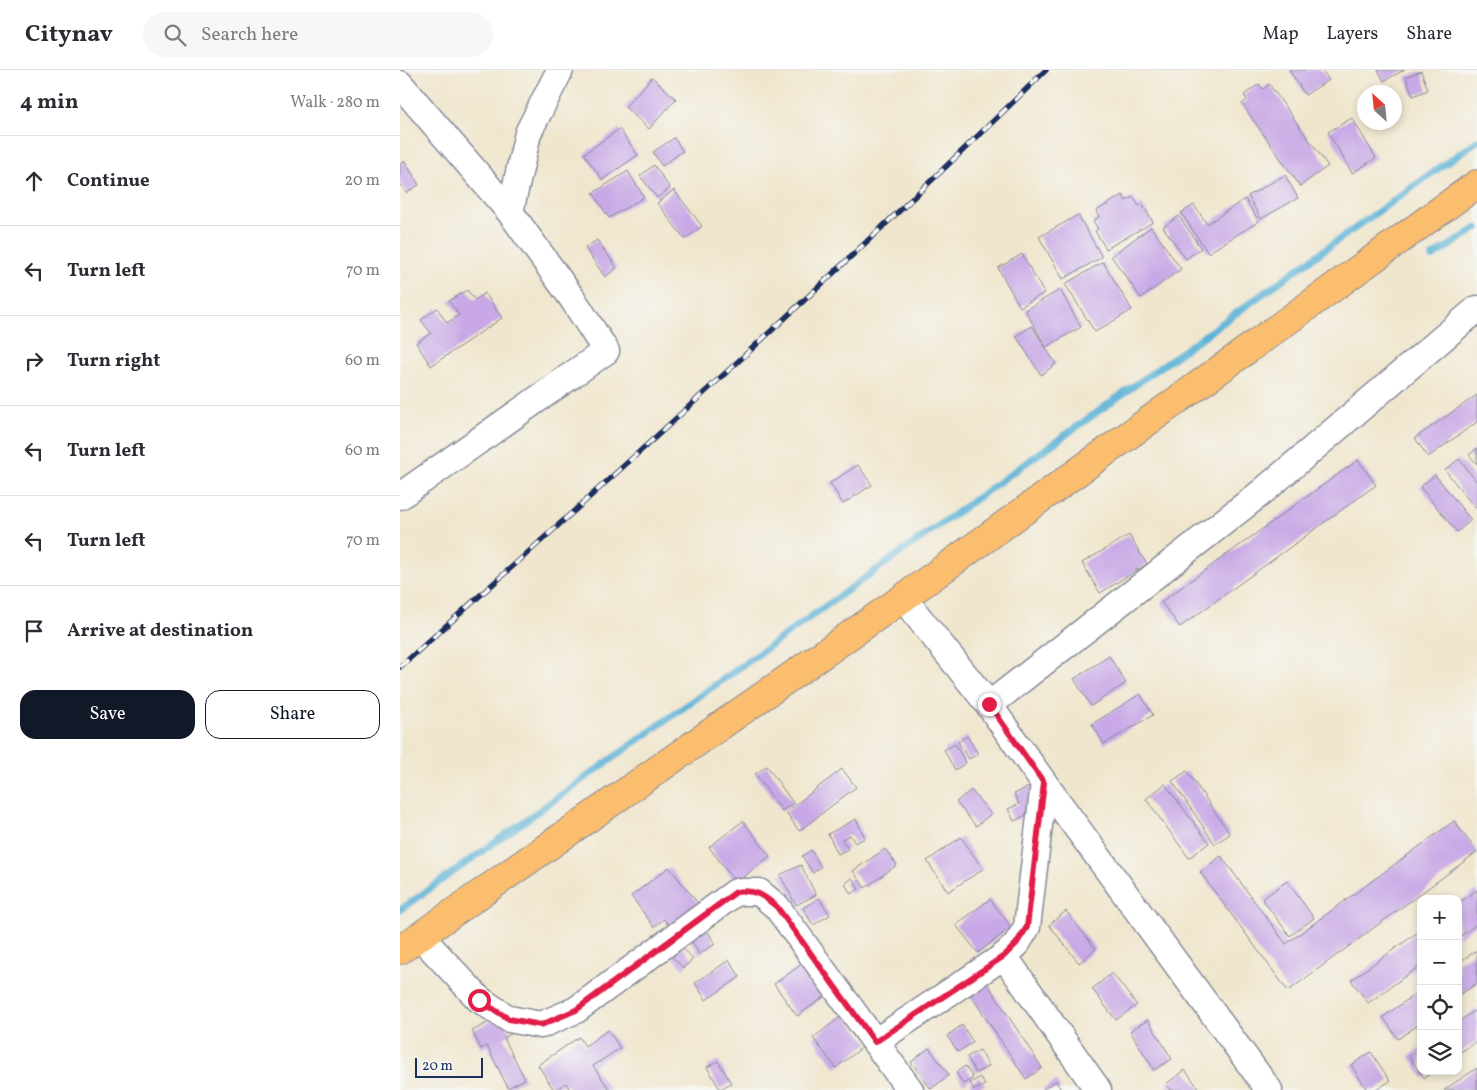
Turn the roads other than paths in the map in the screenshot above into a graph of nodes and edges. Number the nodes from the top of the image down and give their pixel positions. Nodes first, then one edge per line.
1 (560, 70) edge
2 (400, 84) edge
3 (1477, 184) edge
4 (510, 212) junction
5 (1477, 309) edge
6 (400, 496) edge
7 (903, 598) junction
8 (989, 704) junction
9 (1044, 783) junction
10 (410, 943) edge
11 (1004, 956) junction
12 (875, 1042) junction
13 (910, 1090) edge
14 (1098, 1090) edge
15 (1269, 1090) edge

1 - 4 street
2 - 4 street
3 - 7 main road
4 - 6 street
5 - 8 street
7 - 8 street
7 - 10 main road
8 - 9 street
9 - 11 street
9 - 15 street
10 - 12 street
11 - 12 street
11 - 14 street
12 - 13 street

